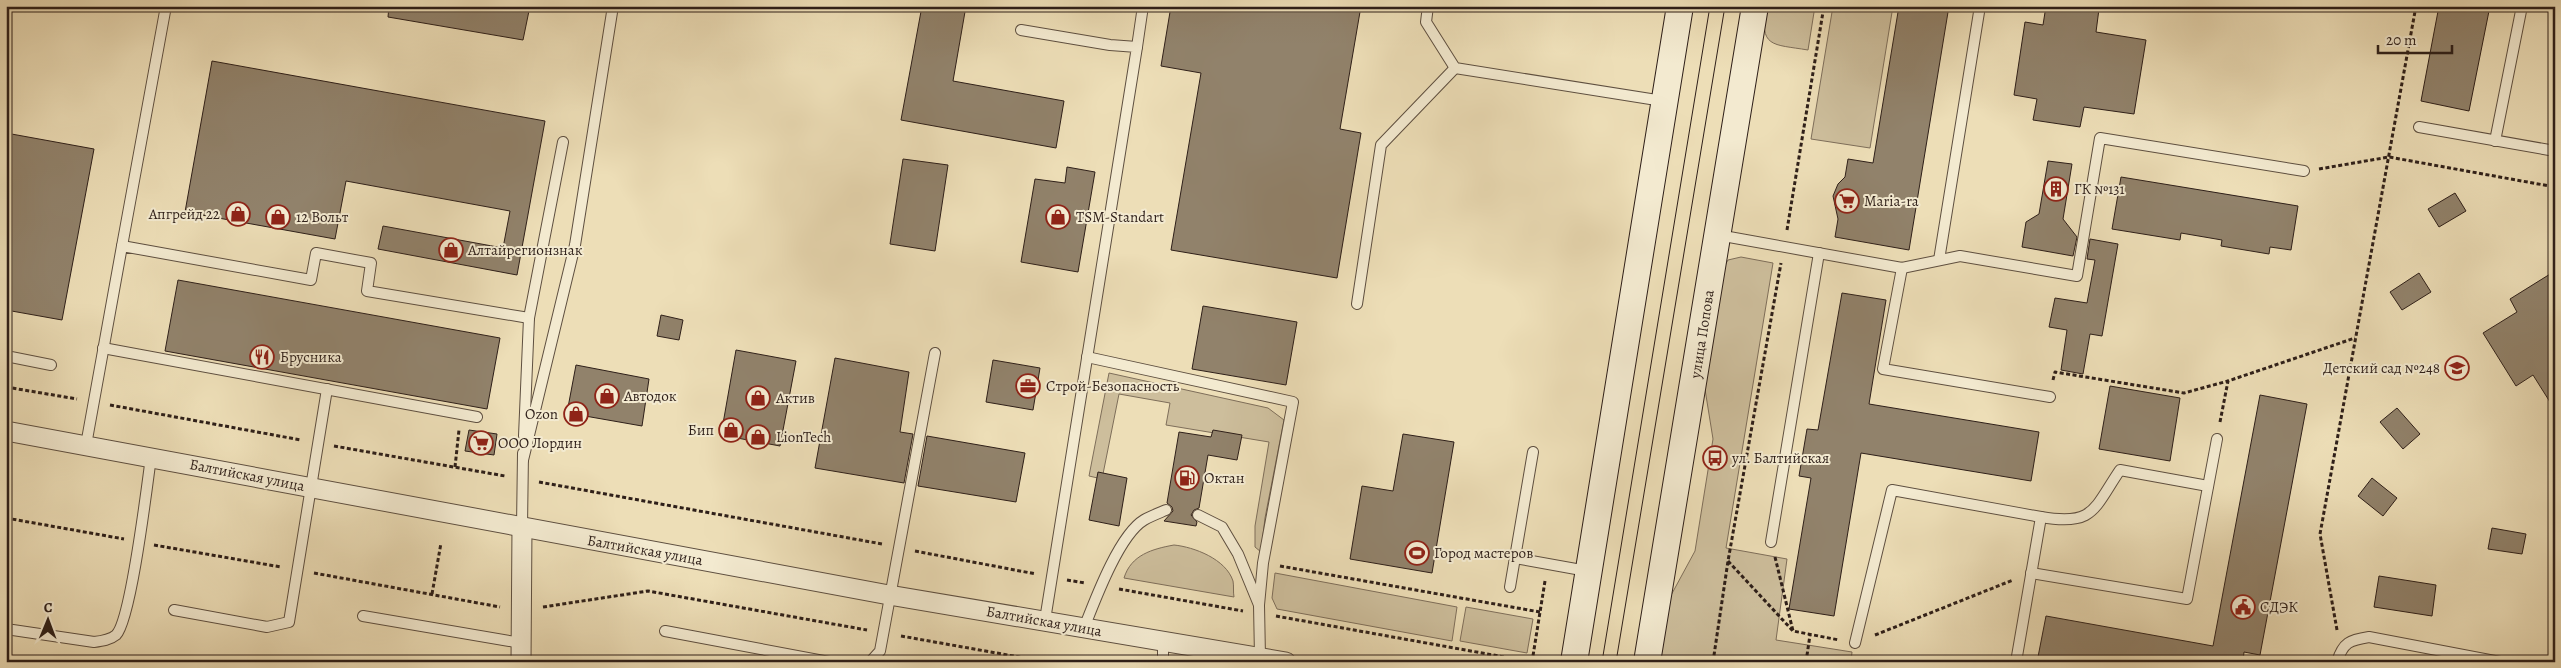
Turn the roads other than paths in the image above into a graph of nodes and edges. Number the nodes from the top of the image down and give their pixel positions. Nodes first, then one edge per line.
1 (166, 6) edge
2 (613, 6) edge
3 (1143, 6) edge
4 (1428, 6) edge
5 (1680, 6) edge
6 (1755, 6) edge
7 (1980, 6) edge
8 (2522, 6) edge
9 (1021, 30) dead end
10 (1137, 47) junction
11 (1455, 68) junction
12 (1664, 101) junction
13 (2419, 127) dead end
14 (2495, 141) junction
15 (563, 142) dead end
16 (2555, 151) edge
17 (2304, 171) road end
18 (1718, 235) junction
19 (122, 246) junction
20 (1818, 253) junction
21 (1938, 260) junction
22 (1902, 268) junction
23 (1356, 304) dead end
24 (529, 318) junction
25 (103, 348) junction
26 (935, 353) dead end
27 (6, 356) edge
28 (1087, 357) junction
29 (51, 365) dead end
30 (327, 389) junction
31 (2050, 397) road end
32 (477, 417) dead end
33 (6, 431) edge
34 (2217, 439) road end
35 (86, 445) junction
36 (1534, 452) dead end
37 (152, 457) junction
38 (523, 460) junction
39 (2208, 486) junction
40 (309, 487) junction
41 (1166, 510) dead end
42 (1198, 515) dead end
43 (2041, 517) junction
44 (522, 527) junction
45 (1771, 542) road end
46 (1515, 558) junction
47 (1588, 571) junction
48 (2031, 573) junction
49 (1510, 587) dead end
50 (889, 595) junction
51 (1259, 609) junction
52 (174, 610) dead end
53 (363, 616) dead end
54 (1045, 620) junction
55 (1084, 628) junction
56 (6, 629) edge
57 (665, 631) dead end
58 (1163, 641) junction
59 (1855, 643) road end
60 (521, 652) edge
61 (1260, 657) junction
62 (829, 662) edge
63 (870, 662) edge
64 (1163, 662) edge
65 (1286, 662) edge
66 (1574, 662) edge
67 (1648, 662) edge
68 (2016, 662) edge
69 (2337, 662) edge
70 (2500, 662) edge

1 - 19 lane
2 - 38 lane
3 - 10 lane
4 - 11 lane
5 - 12 main road
6 - 18 main road, улица Попова
7 - 21 lane
8 - 14 lane
9 - 10 lane
10 - 28 lane
11 - 12 lane
11 - 23 lane
12 - 47 main road
13 - 14 lane
14 - 16 lane
15 - 24 lane
17 - 21 lane
18 - 20 lane
18 - 67 main road, улица Попова
19 - 24 lane
19 - 25 lane
20 - 22 lane
20 - 45 lane
21 - 22 lane
22 - 31 lane
24 - 38 lane
25 - 30 lane
25 - 35 lane
26 - 50 lane
27 - 29 lane
28 - 51 lane
28 - 54 lane
30 - 32 lane
30 - 40 lane
33 - 35 street, Балтийская улица
34 - 39 lane
35 - 37 street, Балтийская улица
36 - 46 lane
37 - 40 street, Балтийская улица
37 - 56 lane
38 - 44 lane
39 - 43 lane
39 - 48 lane
40 - 44 street, Балтийская улица
40 - 52 lane
41 - 55 lane
42 - 51 lane
43 - 48 lane
43 - 59 lane
44 - 50 street, Балтийская улица
44 - 60 street
46 - 47 lane
46 - 49 lane
47 - 66 main road
48 - 68 lane
50 - 54 street, Балтийская улица
50 - 63 lane
51 - 61 lane
53 - 60 lane
54 - 55 street, Балтийская улица
55 - 58 street, Балтийская улица
57 - 62 lane
58 - 61 street, Балтийская улица
58 - 64 lane
61 - 65 street, Балтийская улица
69 - 70 lane

